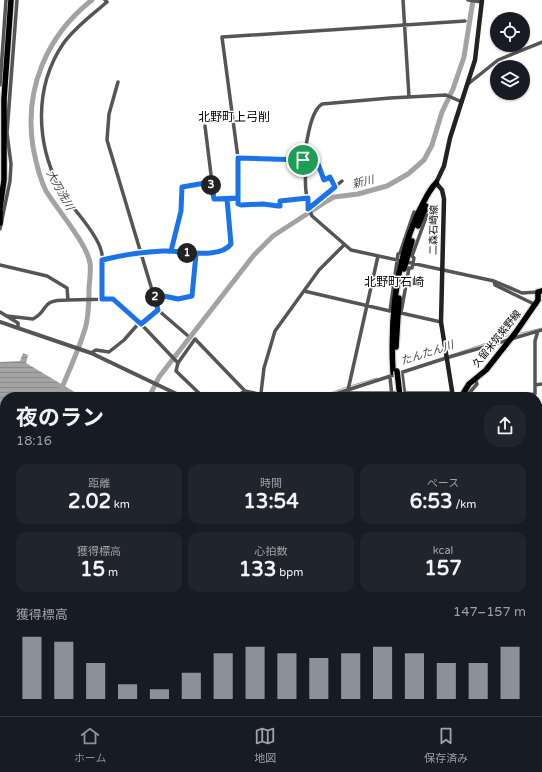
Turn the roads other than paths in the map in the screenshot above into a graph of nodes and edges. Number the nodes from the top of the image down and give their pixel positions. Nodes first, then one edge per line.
1 (6, 0) edge
2 (11, 0) edge
3 (17, 0) edge
4 (105, 0) edge
5 (403, 0) edge
6 (468, 0) edge
7 (482, 1) edge
8 (465, 21) dead end
9 (404, 24) junction
10 (1, 41) edge
11 (542, 42) edge
12 (118, 82) dead end
13 (468, 84) junction
14 (0, 85) edge
15 (409, 97) junction
16 (9, 99) junction
17 (462, 102) junction
18 (0, 126) edge
19 (205, 126) dead end
20 (3, 133) junction
21 (238, 158) junction
22 (305, 160) junction
23 (342, 181) dead end
24 (211, 182) junction
25 (436, 183) junction
26 (4, 186) edge
27 (335, 187) junction
28 (238, 198) junction
29 (308, 198) junction
30 (227, 199) junction
31 (0, 207) edge
32 (308, 209) junction
33 (414, 212) dead end
34 (428, 212) dead end
35 (0, 223) edge
36 (0, 229) edge
37 (344, 245) junction
38 (171, 251) junction
39 (142, 253) junction
40 (196, 254) junction
41 (378, 256) junction
42 (102, 260) junction
43 (402, 260) junction
44 (413, 263) junction
45 (0, 265) edge
46 (442, 270) junction
47 (494, 281) junction
48 (304, 291) junction
49 (540, 291) edge
50 (154, 294) junction
51 (102, 299) junction
52 (68, 300) junction
53 (536, 305) junction
54 (367, 306) junction
55 (158, 310) junction
56 (0, 312) edge
57 (7, 316) junction
58 (0, 322) edge
59 (441, 322) junction
60 (140, 323) junction
61 (18, 328) junction
62 (540, 330) edge
63 (187, 335) dead end
64 (513, 336) junction
65 (91, 353) junction
66 (446, 358) junction
67 (178, 364) junction
68 (395, 373) junction
69 (475, 379) junction
70 (542, 384) edge
71 (535, 385) junction
72 (348, 390) junction
73 (245, 391) joint
74 (173, 392) edge
75 (197, 392) edge
76 (253, 392) edge
77 (261, 392) edge
78 (342, 392) edge
79 (394, 392) edge
80 (402, 392) edge
81 (452, 392) edge
82 (464, 392) edge
83 (470, 392) edge
84 (535, 392) edge

1 - 10 street
2 - 20 main road
3 - 16 street
4 - 42 street
5 - 9 street
6 - 7 street
7 - 13 main road
8 - 9 street
9 - 15 street
9 - 21 street
10 - 14 street
11 - 13 street
12 - 39 street
13 - 17 main road
15 - 17 street
15 - 22 street
16 - 20 main road
16 - 26 street
17 - 25 main road
18 - 20 main road
19 - 24 street
20 - 26 main road
21 - 22 street
21 - 28 street
22 - 27 street
22 - 29 street
23 - 27 street
24 - 30 street
24 - 38 street
25 - 43 main road
25 - 46 main road, 二森石崎線
26 - 31 main road
26 - 36 street
27 - 32 street
28 - 29 street
28 - 30 street
29 - 32 street
30 - 40 street
31 - 35 main road
32 - 37 street
33 - 43 street
34 - 44 street
37 - 41 street
37 - 48 street
38 - 39 street
38 - 40 street
39 - 42 street
39 - 50 street
40 - 50 street
41 - 43 street
41 - 54 street
42 - 51 street
43 - 44 street
43 - 54 street
43 - 68 main road
44 - 46 street
44 - 59 street
45 - 52 street
46 - 47 street
46 - 59 main road, 二森石崎線
47 - 49 street
47 - 53 street
48 - 54 street
48 - 77 street
49 - 53 main road, 久留米筑紫野線
50 - 55 street
51 - 52 street
51 - 60 street
52 - 57 street
53 - 64 main road, 久留米筑紫野線
54 - 72 street
55 - 60 street
55 - 63 street
56 - 57 street
57 - 61 street
58 - 61 street
59 - 66 main road, 二森石崎線
60 - 65 street
60 - 67 street
61 - 65 street
62 - 64 street
62 - 71 street
64 - 66 street
64 - 69 main road, 久留米筑紫野線
65 - 74 street
66 - 68 street
66 - 81 main road, 二森石崎線
67 - 73 street
67 - 75 street
68 - 72 street
68 - 79 main road
68 - 80 main road, bridge
69 - 82 main road, 久留米筑紫野線
69 - 83 street
70 - 71 street
71 - 84 street
72 - 78 street
73 - 76 street

